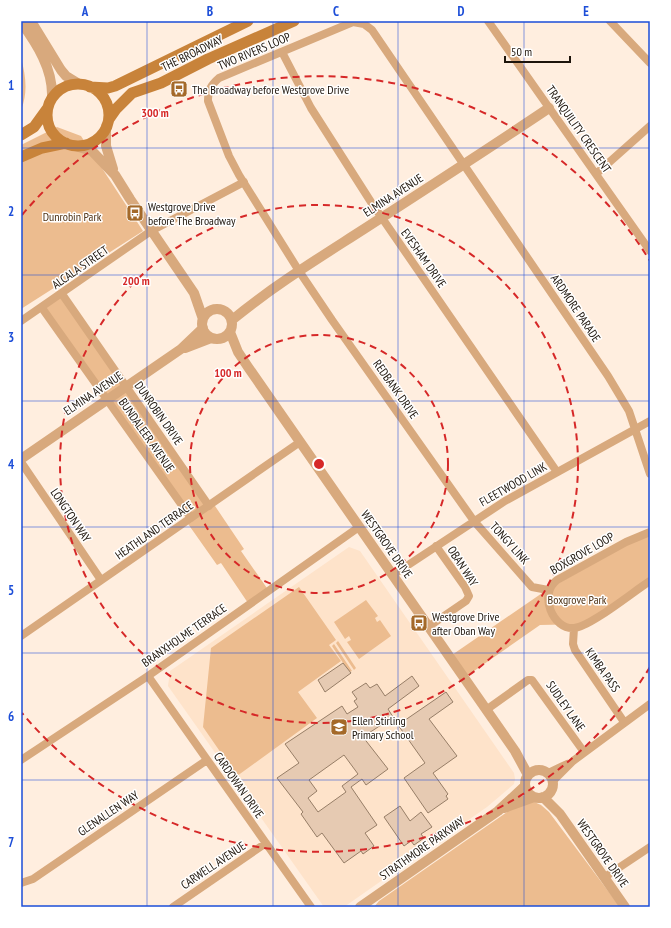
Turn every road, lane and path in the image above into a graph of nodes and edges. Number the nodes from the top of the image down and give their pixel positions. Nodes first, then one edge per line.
1 (31, 21) edge
2 (248, 21) edge
3 (294, 21) edge
4 (488, 21) edge
5 (610, 21) edge
6 (21, 22) edge
7 (282, 52) junction
8 (650, 63) edge
9 (84, 85) junction
10 (51, 101) junction
11 (549, 108) junction
12 (108, 123) junction
13 (650, 126) edge
14 (21, 135) edge
15 (69, 144) junction
16 (21, 157) edge
17 (464, 165) junction
18 (596, 174) junction
19 (115, 175) junction
20 (244, 182) junction
21 (382, 218) junction
22 (151, 231) junction
23 (650, 251) edge
24 (299, 271) junction
25 (194, 293) junction
26 (62, 294) junction
27 (42, 308) junction
28 (214, 310) junction
29 (229, 316) junction
30 (21, 321) edge
31 (203, 324) junction
32 (230, 332) junction
33 (215, 338) junction
34 (181, 349) junction
35 (238, 352) junction
36 (126, 387) junction
37 (107, 400) junction
38 (650, 420) edge
39 (636, 428) junction
40 (300, 442) junction
41 (21, 459) edge
42 (21, 462) edge
43 (557, 472) junction
44 (650, 474) edge
45 (209, 506) junction
46 (191, 518) junction
47 (474, 521) junction
48 (359, 527) junction
49 (650, 532) edge
50 (436, 546) junction
51 (393, 575) junction
52 (101, 580) junction
53 (650, 581) edge
54 (548, 590) junction
55 (428, 627) junction
56 (574, 628) junction
57 (21, 636) edge
58 (148, 676) junction
59 (650, 704) edge
60 (486, 710) junction
61 (624, 722) junction
62 (515, 751) junction
63 (584, 752) junction
64 (21, 760) edge
65 (207, 760) junction
66 (537, 770) junction
67 (528, 775) junction
68 (550, 777) junction
69 (525, 786) junction
70 (542, 795) junction
71 (498, 811) junction
72 (266, 844) junction
73 (650, 847) edge
74 (606, 877) junction
75 (21, 883) edge
76 (173, 907) edge
77 (311, 907) edge
78 (360, 907) edge
79 (625, 907) edge

1 - 9 street
2 - 9 main road, THE BROADWAY
3 - 12 main road, THE BROADWAY
4 - 11 street, TRANQUILITY CRESCENT
5 - 8 street
6 - 10 street
7 - 17 street, TWO RIVERS LOOP
7 - 20 street, TWO RIVERS LOOP
7 - 21 street, EVESHAM DRIVE
9 - 10 main road
9 - 12 main road
10 - 14 main road
10 - 15 main road
11 - 17 street, ELMINA AVENUE
11 - 18 street, TRANQUILITY CRESCENT
12 - 15 main road
12 - 19 street
13 - 18 street
15 - 16 main road
15 - 19 street
17 - 21 street, ELMINA AVENUE
17 - 39 street, ARDMORE PARADE
18 - 23 street, TRANQUILITY CRESCENT
19 - 22 street
20 - 22 street, ALCALA STREET
20 - 24 street, TWO RIVERS LOOP
21 - 24 street, ELMINA AVENUE
21 - 43 street, EVESHAM DRIVE
22 - 25 street
22 - 26 street, ALCALA STREET
24 - 29 street, ELMINA AVENUE
24 - 47 street, REDBANK DRIVE
25 - 28 street
25 - 31 street
26 - 27 street, ALCALA STREET
26 - 36 street, DUNROBIN DRIVE
27 - 30 street, ALCALA STREET
27 - 37 street, BUNDALEER AVENUE
28 - 29 street
28 - 31 street
29 - 32 street
31 - 33 street
31 - 34 street, ELMINA AVENUE
32 - 33 street
32 - 35 street, WESTGROVE DRIVE
33 - 34 street, ELMINA AVENUE
33 - 35 street, WESTGROVE DRIVE
34 - 36 street, ELMINA AVENUE
35 - 40 street, WESTGROVE DRIVE
36 - 37 street, ELMINA AVENUE
36 - 45 street, DUNROBIN DRIVE
37 - 41 street, ELMINA AVENUE
37 - 46 street, BUNDALEER AVENUE
38 - 39 street, FLEETWOOD LINK
39 - 43 street, FLEETWOOD LINK
39 - 44 street, ARDMORE PARADE
40 - 45 street, HEATHLAND TERRACE
40 - 48 street, WESTGROVE DRIVE
42 - 52 street, LONGTON WAY
43 - 47 street, FLEETWOOD LINK
45 - 46 street, HEATHLAND TERRACE
46 - 52 street, HEATHLAND TERRACE
47 - 50 street, FLEETWOOD LINK
47 - 54 street, TONGY LINK
48 - 51 street, WESTGROVE DRIVE
48 - 58 street, BRANXHOLME TERRACE
49 - 54 street, BOXGROVE LOOP
50 - 51 street, FLEETWOOD LINK
50 - 55 street, OBAN WAY
51 - 55 street, WESTGROVE DRIVE
52 - 57 street, HEATHLAND TERRACE
53 - 56 street
54 - 56 street, BOXGROVE LOOP
55 - 60 street, WESTGROVE DRIVE
56 - 61 street, KIMBA PASS
58 - 64 street, BRANXHOLME TERRACE
58 - 65 street, CARDOWAN DRIVE
59 - 61 street
60 - 62 street, WESTGROVE DRIVE
60 - 63 street, SUDLEY LANE
61 - 63 street
62 - 66 street, WESTGROVE DRIVE
62 - 67 street, WESTGROVE DRIVE
63 - 68 street
65 - 72 street, CARDOWAN DRIVE
65 - 75 street, GLENALLEN WAY
66 - 67 street
66 - 68 street, WESTGROVE DRIVE
67 - 69 street
68 - 70 street
69 - 70 street, WESTGROVE DRIVE
69 - 71 street, STRATHMORE PARKWAY
70 - 71 street, STRATHMORE PARKWAY
70 - 74 street, WESTGROVE DRIVE
71 - 78 street, STRATHMORE PARKWAY
72 - 76 street, CARWELL AVENUE
72 - 77 street, CARDOWAN DRIVE
73 - 74 street
74 - 79 street, WESTGROVE DRIVE

